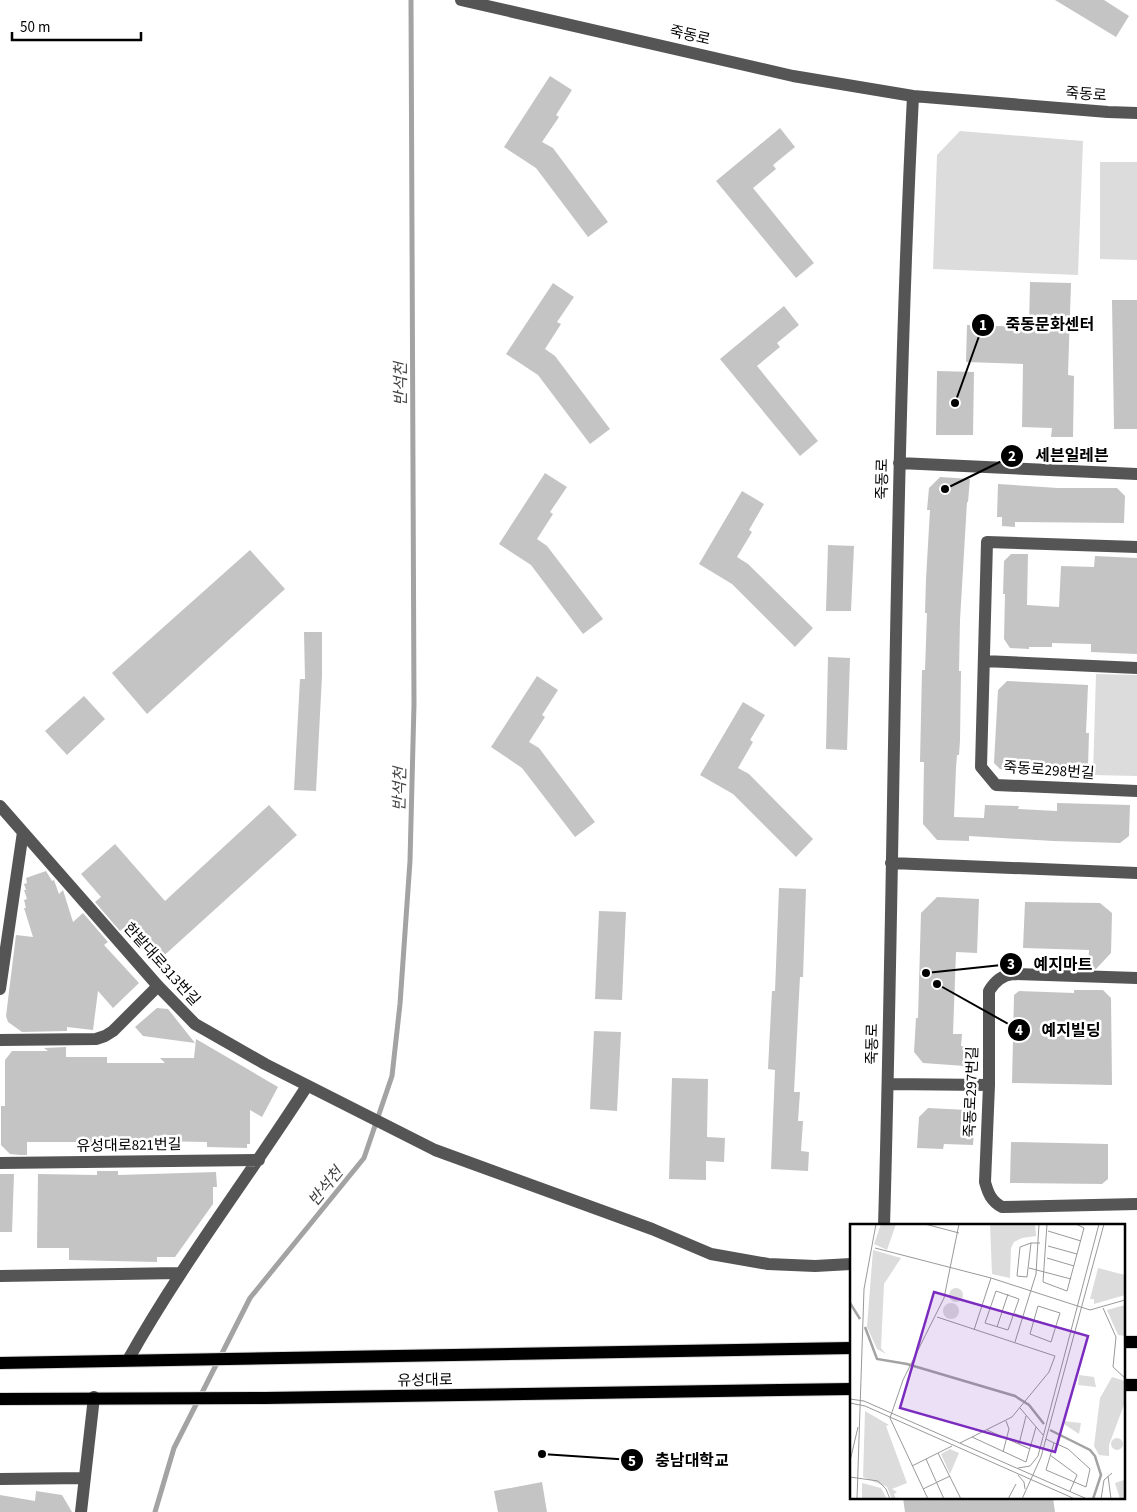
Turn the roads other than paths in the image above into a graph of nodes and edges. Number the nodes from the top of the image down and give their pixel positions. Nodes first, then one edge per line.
1 (461, 0) edge
2 (913, 96) junction
3 (1137, 113) edge
4 (899, 463) junction
5 (1137, 474) edge
6 (1137, 547) edge
7 (984, 661) junction
8 (1137, 668) edge
9 (1137, 792) edge
10 (0, 806) edge
11 (23, 832) junction
12 (891, 863) junction
13 (1137, 873) edge
14 (1137, 977) edge
15 (158, 986) junction
16 (1137, 986) edge
17 (0, 989) edge
18 (0, 1040) edge
19 (888, 1084) junction
20 (988, 1085) junction
21 (307, 1086) junction
22 (259, 1160) junction
23 (0, 1163) edge
24 (1137, 1204) edge
25 (884, 1224) edge
26 (850, 1264) edge
27 (179, 1274) junction
28 (0, 1276) edge
29 (1124, 1342) edge
30 (1137, 1342) edge
31 (850, 1348) edge
32 (128, 1360) junction
33 (0, 1363) edge
34 (1124, 1385) edge
35 (1137, 1385) edge
36 (850, 1389) edge
37 (94, 1398) junction
38 (0, 1399) edge
39 (0, 1478) edge
40 (85, 1478) junction
41 (81, 1512) edge

1 - 2 street, 죽동로
2 - 3 street, 죽동로
2 - 4 street, 죽동로
4 - 5 street
4 - 12 street, 죽동로
6 - 7 street, 죽동로298번길
7 - 8 street
7 - 9 street, 죽동로298번길
10 - 11 street, 한밭대로313번길
11 - 15 street, 한밭대로313번길
11 - 17 street
12 - 13 street
12 - 19 street, 죽동로
14 - 16 street, 죽동로297번길
14 - 20 street, 죽동로297번길
15 - 18 street
15 - 21 street, 한밭대로313번길
19 - 20 street
19 - 25 street, 죽동로
20 - 24 street, 죽동로297번길
21 - 22 street
21 - 26 street, 한밭대로313번길
22 - 23 street, 유성대로821번길
22 - 27 street
27 - 28 street
27 - 32 street
29 - 30 main road
31 - 32 main road, 유성대로
32 - 33 main road, 유성대로
34 - 35 main road
36 - 37 main road, 유성대로
37 - 38 main road, 유성대로
37 - 40 street
39 - 40 street
40 - 41 street

